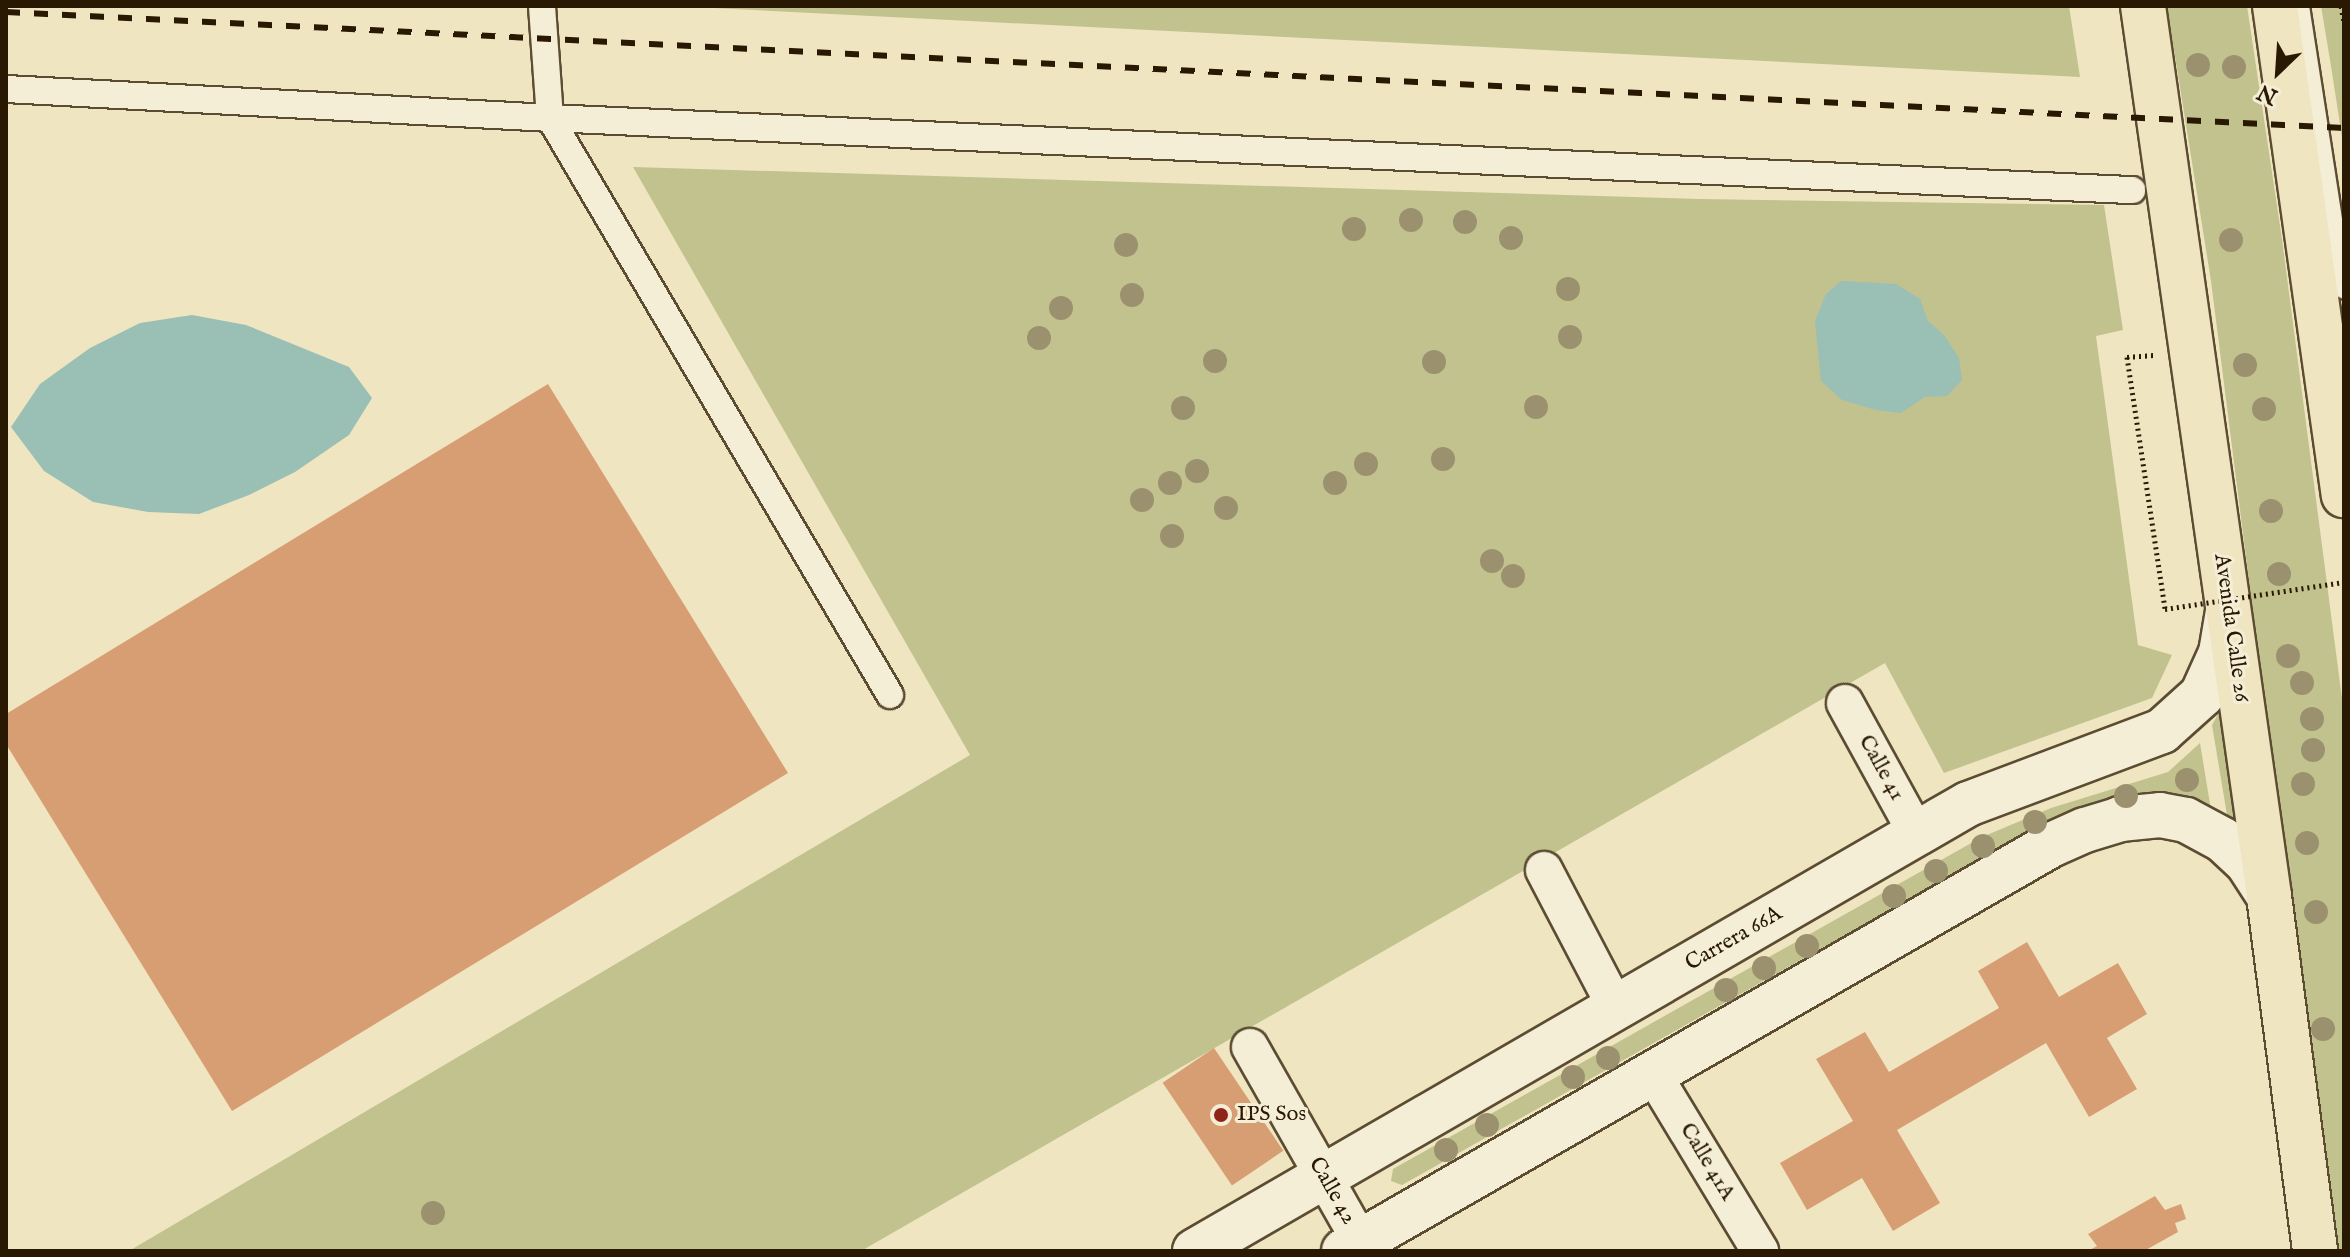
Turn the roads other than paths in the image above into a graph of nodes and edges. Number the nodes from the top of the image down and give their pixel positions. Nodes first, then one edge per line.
1 (542, 6) edge
2 (2143, 6) edge
3 (2275, 6) edge
4 (2300, 6) edge
5 (6, 89) edge
6 (550, 118) junction
7 (2132, 190) dead end
8 (2344, 290) edge
9 (2344, 495) edge
10 (2228, 608) junction
11 (890, 695) dead end
12 (1845, 703) dead end
13 (1917, 834) junction
14 (1544, 870) dead end
15 (2269, 896) junction
16 (1616, 1008) junction
17 (1250, 1047) dead end
18 (1653, 1074) junction
19 (1323, 1177) junction
20 (1357, 1248) edge
21 (1195, 1251) edge
22 (1760, 1251) edge
23 (2315, 1251) edge

1 - 6 street
2 - 10 main road, Avenida Calle 26
3 - 9 main road
4 - 8 lane
5 - 6 street
6 - 7 street
6 - 11 street
10 - 13 street, Carrera 66A
10 - 15 main road, Avenida Calle 26
12 - 13 street, Calle 41
13 - 16 street, Carrera 66A
14 - 16 street
15 - 18 street
15 - 23 main road, Avenida Calle 26
16 - 19 street, Carrera 66A
17 - 19 street, Calle 42
18 - 20 street
18 - 22 street, Calle 41A
19 - 20 street, Calle 42
19 - 21 street, Carrera 66A

